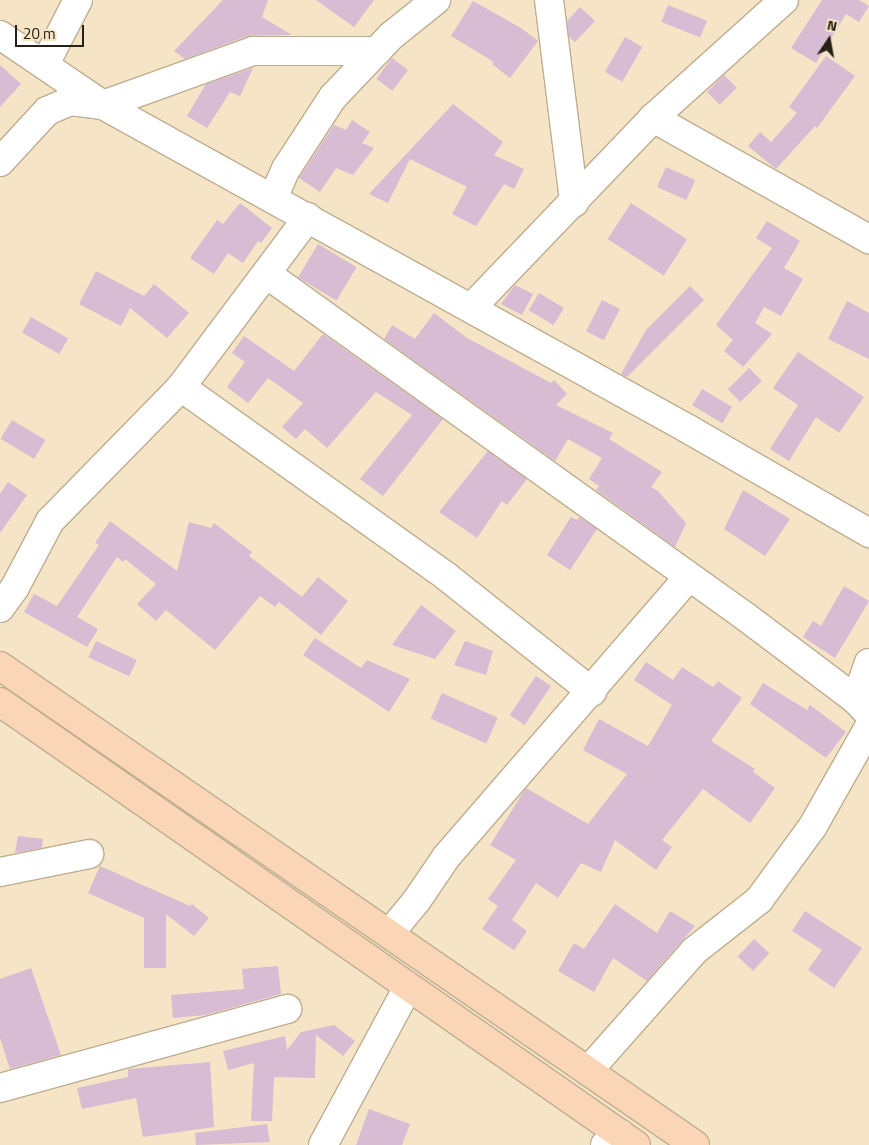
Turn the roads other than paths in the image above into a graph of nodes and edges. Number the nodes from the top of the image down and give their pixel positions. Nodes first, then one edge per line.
1 (78, 0) edge
2 (436, 0) edge
3 (548, 0) edge
4 (784, 0) edge
5 (0, 36) edge
6 (377, 51) junction
7 (45, 64) junction
8 (103, 105) junction
9 (653, 118) junction
10 (0, 162) edge
11 (274, 198) junction
12 (574, 202) junction
13 (308, 217) junction
14 (869, 239) edge
15 (268, 275) junction
16 (472, 307) junction
17 (181, 387) junction
18 (869, 533) edge
19 (689, 577) junction
20 (0, 608) edge
21 (869, 663) edge
22 (0, 666) edge
23 (592, 692) junction
24 (0, 702) edge
25 (862, 707) edge
26 (869, 727) edge
27 (89, 854) dead end
28 (0, 872) edge
29 (389, 934) junction
30 (408, 986) junction
31 (287, 1009) dead end
32 (588, 1071) junction
33 (0, 1088) edge
34 (620, 1141) edge
35 (323, 1145) edge
36 (695, 1145) edge

1 - 7 street
2 - 6 street
3 - 12 street
4 - 9 street
5 - 7 street
6 - 8 street
6 - 11 street
7 - 8 street
8 - 10 street
8 - 11 street
9 - 12 street
9 - 14 street
11 - 13 street
12 - 16 street
13 - 15 street
13 - 16 street
15 - 17 street
15 - 19 street
16 - 18 street
17 - 20 street
17 - 23 street
19 - 23 street
19 - 25 street
21 - 25 street
22 - 29 main road
23 - 29 street
24 - 30 main road
26 - 32 street
27 - 28 street
29 - 32 main road
30 - 34 main road
30 - 35 street
31 - 33 street
32 - 36 main road

